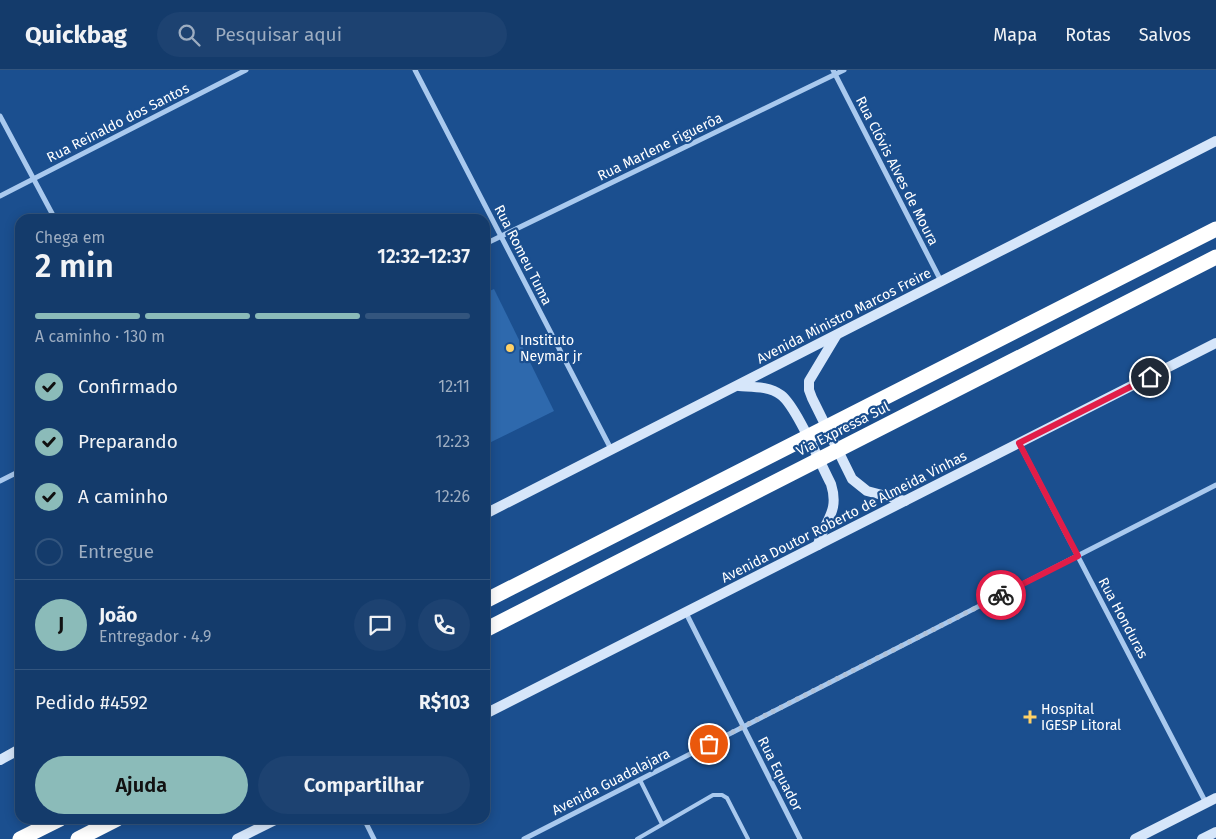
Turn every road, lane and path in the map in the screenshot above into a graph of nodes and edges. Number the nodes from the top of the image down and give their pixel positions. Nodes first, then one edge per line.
1 (246, 70) edge
2 (415, 70) edge
3 (844, 70) edge
4 (834, 72) edge
5 (0, 116) edge
6 (1216, 141) edge
7 (34, 178) junction
8 (0, 196) edge
9 (52, 214) edge
10 (488, 214) edge
11 (490, 217) edge
12 (1216, 229) edge
13 (500, 237) junction
14 (490, 242) edge
15 (1216, 257) edge
16 (942, 281) junction
17 (837, 335) junction
18 (1216, 343) edge
19 (737, 386) junction
20 (1019, 443) junction
21 (611, 450) junction
22 (15, 474) edge
23 (0, 482) edge
24 (1216, 485) edge
25 (905, 501) junction
26 (490, 511) edge
27 (818, 546) junction
28 (1078, 556) junction
29 (490, 598) edge
30 (686, 613) junction
31 (490, 627) edge
32 (490, 711) edge
33 (743, 727) junction
34 (15, 752) edge
35 (0, 760) edge
36 (640, 780) junction
37 (1211, 801) edge
38 (50, 824) edge
39 (107, 824) edge
40 (267, 824) edge
41 (366, 824) edge
42 (662, 824) junction
43 (1216, 832) edge
44 (20, 839) edge
45 (78, 839) edge
46 (237, 839) edge
47 (374, 839) edge
48 (524, 839) edge
49 (637, 839) edge
50 (748, 839) edge
51 (800, 839) edge
52 (1136, 839) edge
53 (1202, 839) edge

1 - 7 street, Rua Reinaldo dos Santos
2 - 10 street, Rua Romeu Tuma
3 - 4 street, Rua Marlene Figuerôa
4 - 13 street, Rua Marlene Figuerôa
4 - 16 street, Rua Clóvis Alves de Moura
5 - 7 street
6 - 16 main road, Avenida Ministro Marcos Freire
7 - 8 street, Rua Reinaldo dos Santos
7 - 9 street
11 - 13 street, Rua Romeu Tuma
12 - 29 highway, Via Expressa Sul
13 - 14 street, Rua Marlene Figuerôa
13 - 21 street, Rua Romeu Tuma
15 - 31 highway, Via Expressa Sul
16 - 17 main road, Avenida Ministro Marcos Freire
17 - 19 main road, Avenida Ministro Marcos Freire
17 - 25 main road
18 - 20 main road, Avenida Doutor Roberto de Almeida Vinhas
19 - 21 main road, Avenida Ministro Marcos Freire
19 - 27 main road
20 - 25 main road, Avenida Doutor Roberto de Almeida Vinhas
20 - 28 street, Rua Honduras
21 - 26 main road, Avenida Ministro Marcos Freire
22 - 23 street
24 - 28 street, Avenida Guadalajara
25 - 27 main road, Avenida Doutor Roberto de Almeida Vinhas
27 - 30 main road, Avenida Doutor Roberto de Almeida Vinhas
28 - 33 street, Avenida Guadalajara
28 - 37 street, Rua Honduras
30 - 32 main road, Avenida Doutor Roberto de Almeida Vinhas
30 - 33 street, Rua Equador
33 - 36 street, Avenida Guadalajara
33 - 51 street, Rua Equador
34 - 35 main road
36 - 42 lane
36 - 48 street, Avenida Guadalajara
37 - 52 main road
38 - 44 highway
39 - 45 highway
40 - 46 main road
41 - 47 street
42 - 49 lane
42 - 50 lane
43 - 53 main road

